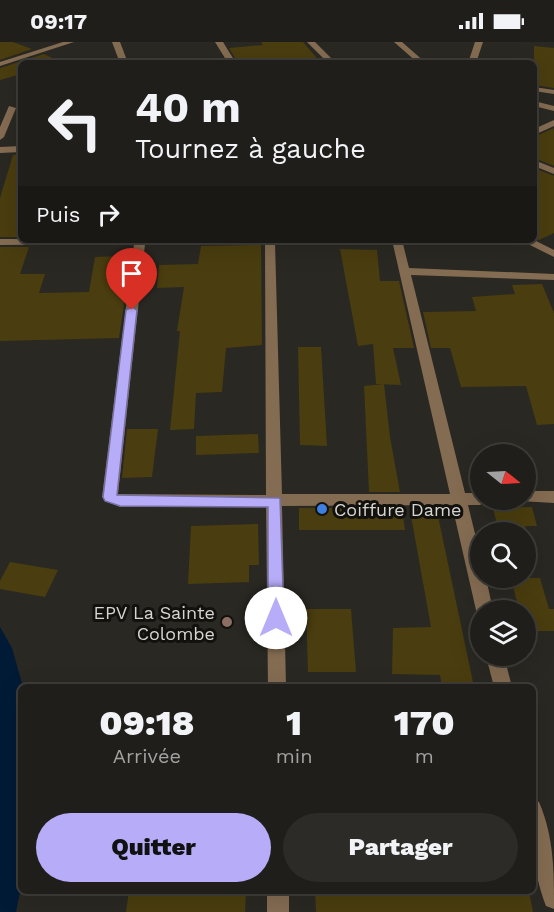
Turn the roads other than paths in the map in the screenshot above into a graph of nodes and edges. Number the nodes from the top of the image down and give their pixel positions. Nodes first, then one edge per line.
1 (69, 42) edge
2 (116, 42) edge
3 (219, 42) edge
4 (311, 42) edge
5 (398, 42) edge
6 (479, 42) edge
7 (123, 60) edge
8 (230, 60) edge
9 (329, 60) edge
10 (419, 60) edge
11 (473, 60) edge
12 (0, 63) edge
13 (537, 89) edge
14 (554, 92) edge
15 (537, 104) edge
16 (0, 108) edge
17 (17, 108) edge
18 (554, 109) edge
19 (554, 123) edge
20 (537, 131) edge
21 (0, 137) edge
22 (18, 149) edge
23 (0, 150) edge
24 (537, 164) edge
25 (554, 171) edge
26 (0, 242) edge
27 (18, 242) edge
28 (140, 243) edge
29 (270, 243) edge
30 (398, 243) edge
31 (532, 243) edge
32 (551, 252) edge
33 (554, 269) edge
34 (405, 271) junction
35 (554, 277) edge
36 (554, 497) edge
37 (536, 498) edge
38 (458, 499) junction
39 (470, 499) edge
40 (275, 502) junction
41 (482, 600) edge
42 (498, 666) edge
43 (277, 684) edge
44 (502, 684) edge
45 (536, 825) edge
46 (278, 894) edge
47 (554, 898) edge
48 (278, 912) edge

1 - 12 street
2 - 7 street
3 - 8 street
4 - 9 street
5 - 10 street
6 - 11 street
13 - 14 street
15 - 18 street
16 - 17 street
17 - 21 street
19 - 20 street
22 - 23 street
24 - 25 street
26 - 27 street
28 - 40 street
29 - 40 street
30 - 34 street
31 - 32 street
32 - 33 street
34 - 35 street
34 - 38 street
36 - 37 street
38 - 39 street
38 - 40 street
38 - 41 street
40 - 43 street
42 - 44 street
45 - 47 street
46 - 48 street

